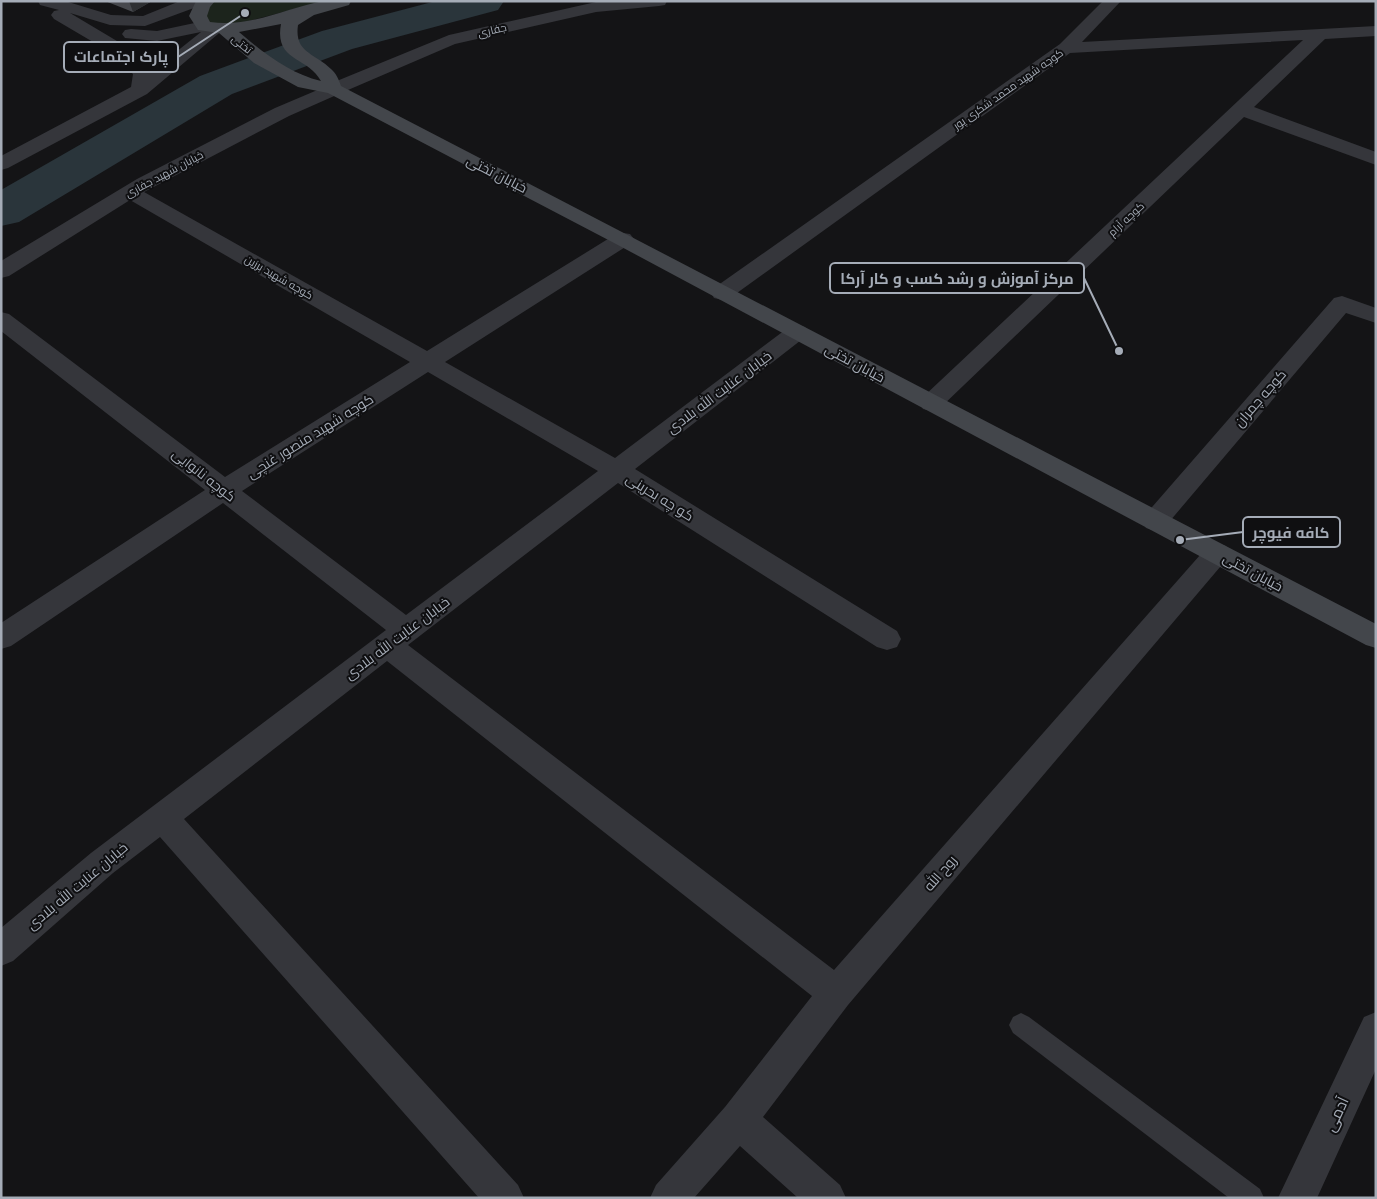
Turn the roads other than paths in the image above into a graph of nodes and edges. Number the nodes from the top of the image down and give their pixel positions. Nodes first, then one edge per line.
1 (38, 1) edge
2 (46, 1) edge
3 (196, 1) edge
4 (207, 1) edge
5 (343, 1) edge
6 (659, 1) edge
7 (1113, 1) edge
8 (309, 11) junction
9 (214, 28) junction
10 (85, 31) junction
11 (1376, 32) edge
12 (1320, 34) junction
13 (1066, 48) junction
14 (260, 59) joint
15 (330, 81) junction
16 (140, 90) junction
17 (1241, 109) junction
18 (1376, 159) edge
19 (1, 164) edge
20 (130, 192) junction
21 (623, 239) junction
22 (1, 271) edge
23 (722, 293) junction
24 (1376, 316) edge
25 (1, 319) edge
26 (797, 332) junction
27 (428, 362) junction
28 (931, 403) junction
29 (617, 470) junction
30 (224, 490) junction
31 (1155, 521) junction
32 (1217, 553) junction
33 (1376, 637) edge
34 (1, 638) edge
35 (397, 638) junction
36 (887, 639) dead end
37 (162, 816) junction
38 (1, 950) edge
39 (836, 992) junction
40 (1021, 1025) dead end
41 (1376, 1029) edge
42 (738, 1120) junction
43 (505, 1198) edge
44 (670, 1198) edge
45 (827, 1198) edge
46 (1251, 1198) edge
47 (1297, 1198) edge

1 - 10 street
2 - 3 street
4 - 9 main road
5 - 8 main road
6 - 15 street, جفاری
7 - 13 street
8 - 9 main road
8 - 15 main road, خیابان تختی
9 - 10 street
9 - 14 main road, تختی
9 - 16 street
10 - 16 street
11 - 12 street, کوچه شهید محمد شکری پور
12 - 13 street, کوچه شهید محمد شکری پور
12 - 17 street, کوچه آرام
13 - 23 street, کوچه شهید محمد شکری پور
14 - 15 main road, خیابان تختی
15 - 20 street, خیابان شهید جفاری
15 - 21 main road, خیابان تختی
16 - 19 street
17 - 18 street
17 - 28 street, کوچه آرام
20 - 22 street, خیابان شهید جفاری
20 - 27 street, کوچه شهید برزین
21 - 23 main road, خیابان تختی
21 - 27 street, کوچه شهید منصور غنچی
23 - 26 main road, خیابان تختی
24 - 31 street, کوچه چمران
25 - 30 street, کوچه نانوایی
26 - 28 main road, خیابان تختی
26 - 29 street, خیابان عنایت الله بلادی
27 - 29 street, کو چه بحرینی
27 - 30 street, کوچه شهید منصور غنچی
28 - 31 main road, خیابان تختی
29 - 35 street, خیابان عنایت الله بلادی
29 - 36 street, کو چه بحرینی
30 - 34 street, کوچه شهید منصور غنچی
30 - 35 street, کوچه نانوایی
31 - 32 main road, خیابان تختی
32 - 33 main road, خیابان تختی
32 - 39 street, روح الله
35 - 37 street, خیابان عنایت الله بلادی
35 - 39 street, کوچه نانوایی
37 - 38 street, خیابان عنایت الله بلادی
37 - 43 street
39 - 42 street, روح الله
40 - 46 lane
41 - 47 street, آدمی
42 - 44 street, روح الله
42 - 45 street

